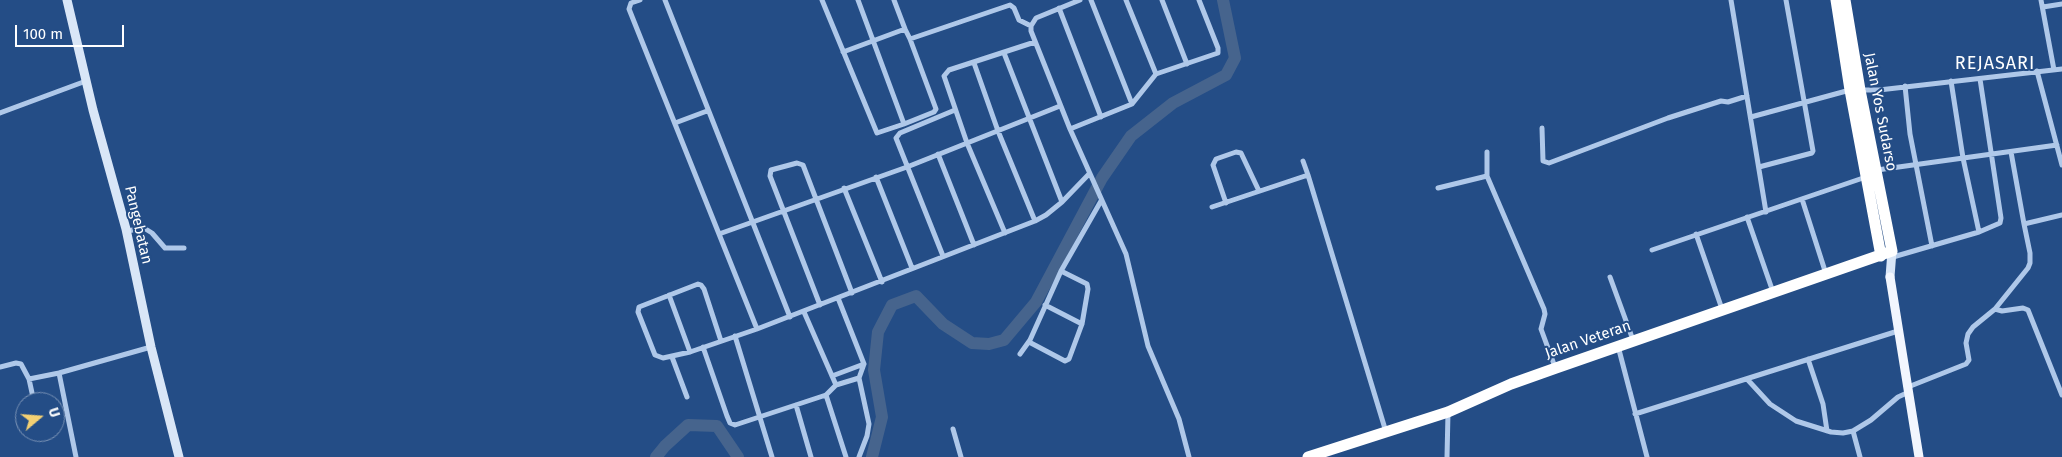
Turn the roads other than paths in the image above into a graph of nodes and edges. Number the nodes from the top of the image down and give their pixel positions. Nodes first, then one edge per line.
1 (67, 0) edge
2 (640, 0) edge
3 (665, 0) edge
4 (822, 0) edge
5 (858, 0) edge
6 (894, 0) edge
7 (1080, 0) edge
8 (1091, 0) edge
9 (1126, 0) edge
10 (1162, 0) edge
11 (1199, 0) edge
12 (1731, 0) edge
13 (1786, 0) edge
14 (1836, 0) edge
15 (1845, 0) edge
16 (2041, 0) edge
17 (2062, 4) edge
18 (2043, 7) junction
19 (1059, 8) junction
20 (1031, 26) junction
21 (905, 29) junction
22 (910, 39) junction
23 (874, 41) junction
24 (1035, 42) junction
25 (842, 52) junction
26 (1004, 53) junction
27 (974, 63) junction
28 (1187, 64) junction
29 (2062, 69) edge
30 (2054, 70) junction
31 (2036, 71) junction
32 (1156, 74) junction
33 (1980, 79) junction
34 (87, 80) junction
35 (1951, 81) junction
36 (1905, 86) junction
37 (1855, 90) junction
38 (1747, 96) junction
39 (1805, 101) junction
40 (1132, 104) junction
41 (1060, 106) junction
42 (955, 110) junction
43 (707, 111) junction
44 (0, 113) edge
45 (1101, 117) junction
46 (1751, 117) junction
47 (1029, 118) junction
48 (675, 123) junction
49 (904, 124) junction
50 (1542, 128) dead end
51 (1070, 129) junction
52 (998, 131) junction
53 (967, 143) junction
54 (2057, 145) junction
55 (1487, 152) dead end
56 (2011, 152) junction
57 (938, 154) junction
58 (1991, 155) junction
59 (1963, 158) junction
60 (1303, 161) dead end
61 (1916, 164) junction
62 (2062, 165) edge
63 (907, 167) junction
64 (1759, 167) junction
65 (1872, 173) junction
66 (1308, 175) junction
67 (1090, 176) junction
68 (1486, 176) junction
69 (876, 178) junction
70 (844, 188) junction
71 (1438, 188) dead end
72 (1258, 191) junction
73 (1100, 199) junction
74 (1802, 199) junction
75 (816, 200) junction
76 (1062, 202) junction
77 (1226, 203) junction
78 (1212, 207) dead end
79 (783, 211) junction
80 (1766, 212) junction
81 (2062, 215) edge
82 (1747, 217) junction
83 (1035, 221) junction
84 (751, 223) junction
85 (2024, 224) junction
86 (126, 228) junction
87 (1979, 232) junction
88 (1005, 233) junction
89 (719, 234) junction
90 (1696, 234) junction
91 (974, 245) junction
92 (1932, 246) junction
93 (184, 248) dead end
94 (1652, 250) dead end
95 (1892, 254) junction
96 (943, 256) junction
97 (1881, 256) junction
98 (912, 268) junction
99 (1061, 271) junction
100 (1826, 274) junction
101 (1610, 277) dead end
102 (1890, 277) junction
103 (882, 282) junction
104 (1774, 292) junction
105 (852, 293) junction
106 (668, 295) junction
107 (838, 298) junction
108 (820, 305) junction
109 (1045, 305) junction
110 (1722, 309) junction
111 (1995, 309) junction
112 (804, 312) junction
113 (790, 317) junction
114 (1082, 324) junction
115 (756, 328) junction
116 (1898, 331) junction
117 (735, 336) junction
118 (1633, 340) junction
119 (721, 341) junction
120 (1029, 342) junction
121 (1618, 346) junction
122 (151, 347) junction
123 (703, 347) junction
124 (690, 352) junction
125 (1020, 354) dead end
126 (672, 357) junction
127 (1808, 359) junction
128 (864, 364) junction
129 (0, 367) edge
130 (1556, 368) junction
131 (59, 373) junction
132 (832, 376) junction
133 (859, 378) junction
134 (1747, 378) junction
135 (29, 379) junction
136 (836, 385) junction
137 (1908, 389) junction
138 (32, 392) edge
139 (826, 395) junction
140 (2062, 395) edge
141 (687, 397) dead end
142 (796, 405) junction
143 (1448, 412) junction
144 (1635, 414) junction
145 (760, 418) junction
146 (953, 429) dead end
147 (1828, 431) junction
148 (1853, 431) junction
149 (1386, 433) junction
150 (76, 457) edge
151 (179, 457) edge
152 (772, 457) edge
153 (811, 457) edge
154 (846, 457) edge
155 (859, 457) edge
156 (961, 457) edge
157 (1189, 457) edge
158 (1308, 457) edge
159 (1447, 457) edge
160 (1647, 457) edge
161 (1860, 457) edge
162 (1919, 457) edge

1 - 34 street, Pangebatan
2 - 48 street
3 - 43 street
4 - 25 street
5 - 23 street
6 - 21 street
7 - 19 street
8 - 40 street
9 - 32 street
10 - 28 street
11 - 28 street
12 - 38 street
13 - 39 street
14 - 37 highway, Jalan Yos Sudarso
15 - 37 highway, Jalan Yos Sudarso
16 - 18 street
17 - 18 street
18 - 30 street
19 - 20 street
19 - 45 street
20 - 22 street
20 - 24 street
21 - 22 street
21 - 23 street
22 - 49 street
23 - 25 street
23 - 49 street
24 - 26 street
24 - 41 street
25 - 49 street
26 - 27 street
26 - 47 street
27 - 42 street
27 - 52 street
28 - 32 street
29 - 30 street
30 - 31 street
31 - 33 street
31 - 54 street
32 - 40 street
33 - 35 street
33 - 58 street
34 - 44 street
34 - 86 street, Pangebatan
35 - 36 street
35 - 59 street
36 - 37 street
36 - 61 street
37 - 39 street
37 - 65 highway, Jalan Yos Sudarso
38 - 46 street
38 - 50 street
39 - 46 street
39 - 64 street
40 - 45 street
41 - 47 street
41 - 51 street
42 - 53 street
42 - 63 street
43 - 48 street
43 - 84 street
45 - 51 street
46 - 64 street
47 - 52 street
47 - 76 street
48 - 89 street
51 - 67 street
52 - 53 street
52 - 83 street
53 - 57 street
53 - 88 street
54 - 56 street
54 - 62 street
55 - 68 street
56 - 58 street
56 - 85 street
57 - 63 street
57 - 91 street
58 - 59 street
58 - 87 street
59 - 61 street
59 - 87 street
60 - 66 street
61 - 65 street
61 - 92 street
63 - 69 street
63 - 96 street
64 - 80 street
65 - 74 street
65 - 95 highway, Jalan Yos Sudarso
65 - 97 highway, Jalan Yos Sudarso
66 - 72 street
66 - 149 street
67 - 73 street
67 - 76 street
68 - 71 street
68 - 130 street
69 - 70 street
69 - 98 street
70 - 75 street
70 - 103 street
72 - 77 street
72 - 77 street
73 - 99 street
73 - 157 street
74 - 80 street
74 - 100 street
75 - 79 street
75 - 79 street
75 - 105 street
76 - 83 street
77 - 78 street
79 - 84 street
79 - 108 street
80 - 82 street
81 - 85 street
82 - 90 street
82 - 104 street
83 - 88 street
84 - 89 street
84 - 113 street
85 - 111 street
86 - 93 street
86 - 122 street, Pangebatan
87 - 92 street
88 - 91 street
89 - 115 street
90 - 94 street
90 - 110 street
91 - 96 street
92 - 95 street
95 - 97 highway, Jalan Veteran
95 - 102 street
96 - 98 street
97 - 100 highway, Jalan Veteran
97 - 102 street
98 - 103 street
99 - 109 street
99 - 114 street
100 - 104 highway, Jalan Veteran
101 - 118 street
102 - 116 main road
103 - 105 street
104 - 110 highway, Jalan Veteran
105 - 107 street
106 - 119 street
106 - 124 street
106 - 126 street
107 - 108 street
107 - 128 street
108 - 112 street
109 - 114 street
109 - 120 street
110 - 118 highway, Jalan Veteran
111 - 137 street
111 - 140 street
112 - 113 street
112 - 132 street
113 - 115 street
114 - 120 street
115 - 117 street
116 - 127 street
116 - 137 main road
117 - 119 street
117 - 145 street
118 - 121 highway, Jalan Veteran
119 - 123 street
120 - 125 street
121 - 130 highway, Jalan Veteran
121 - 144 street
122 - 131 street
122 - 151 street, Pangebatan
123 - 124 street
123 - 145 street
124 - 126 street
126 - 141 street
127 - 134 street
127 - 147 street
128 - 132 street
128 - 133 street
129 - 135 street
130 - 143 highway, Jalan Veteran
131 - 135 street
131 - 150 street
132 - 136 street
133 - 136 street
133 - 155 street
134 - 144 street
134 - 147 street
135 - 138 street
136 - 139 street
137 - 148 street
137 - 162 main road
139 - 142 street
139 - 154 street
142 - 145 street
142 - 153 street
143 - 149 highway, Jalan Veteran
143 - 159 street
144 - 160 street
145 - 152 street
146 - 156 street
147 - 148 street
148 - 161 street
149 - 158 highway, Jalan Veteran

